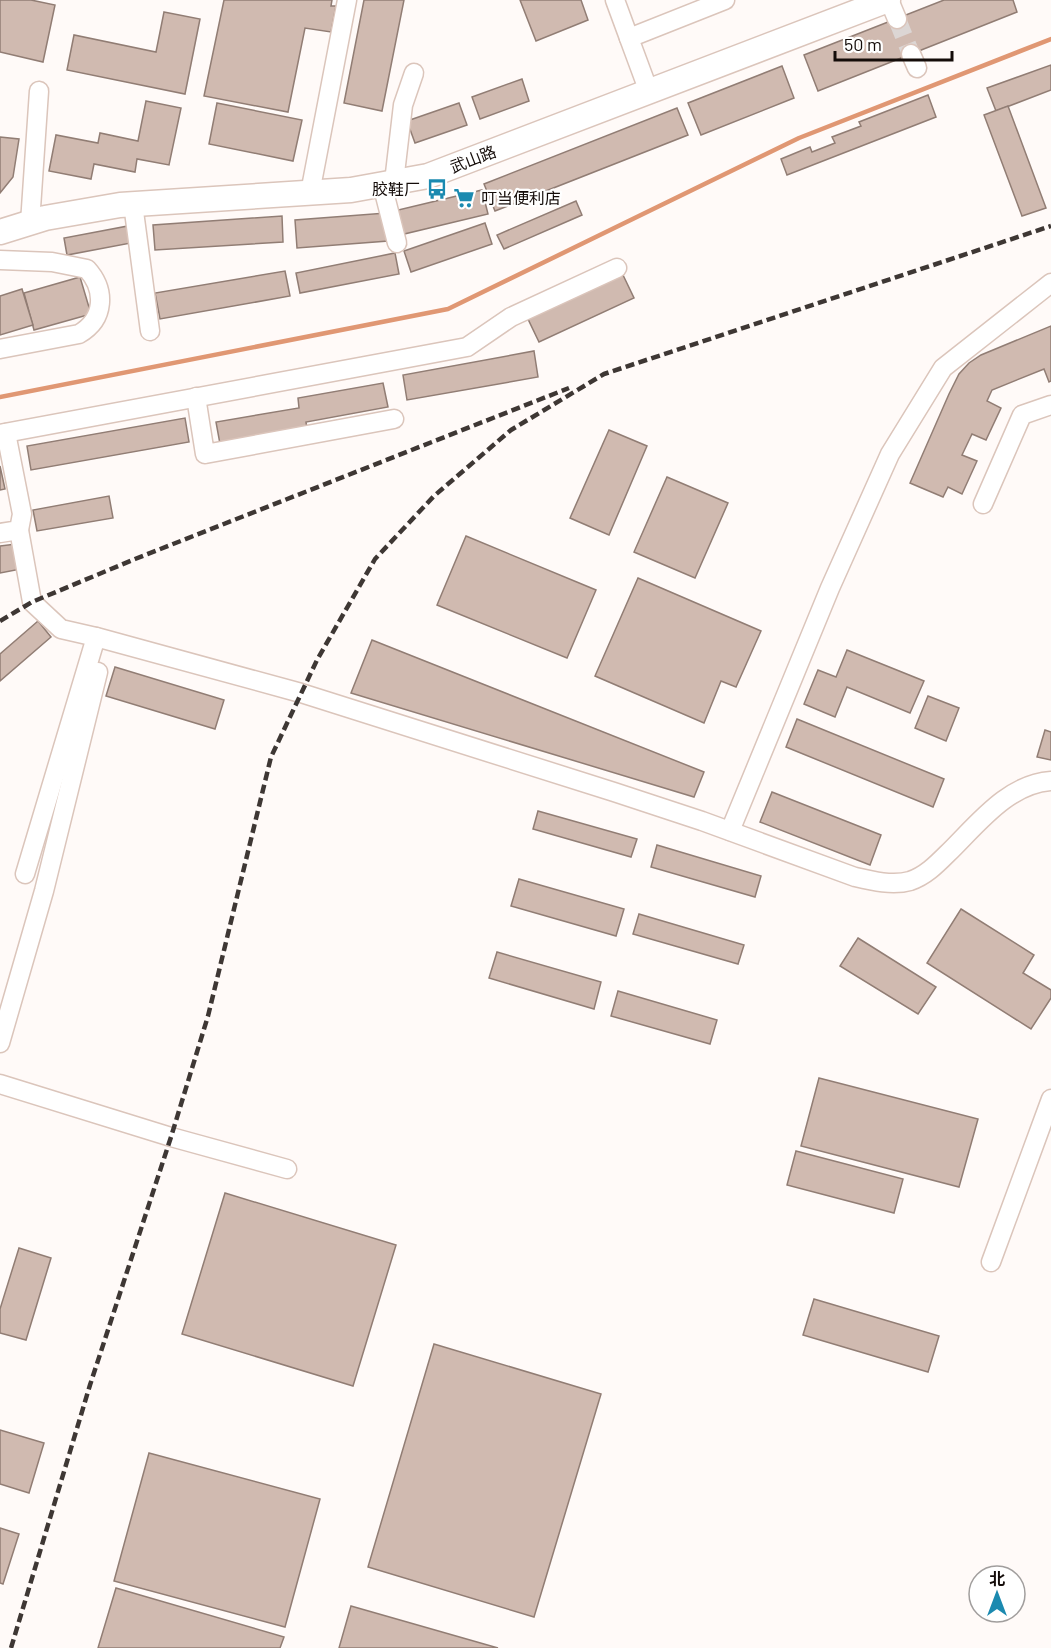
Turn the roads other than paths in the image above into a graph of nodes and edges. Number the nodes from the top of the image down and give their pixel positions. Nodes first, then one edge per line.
1 (347, 0) edge
2 (615, 0) edge
3 (725, 0) edge
4 (891, 6) edge
5 (629, 38) junction
6 (414, 73) dead end
7 (39, 91) dead end
8 (649, 92) junction
9 (388, 183) junction
10 (310, 193) junction
11 (134, 204) junction
12 (30, 223) junction
13 (0, 232) edge
14 (397, 243) dead end
15 (0, 260) edge
16 (617, 268) dead end
17 (1051, 283) edge
18 (150, 331) dead end
19 (0, 349) edge
20 (196, 397) junction
21 (1051, 405) edge
22 (394, 419) dead end
23 (3, 433) edge
24 (983, 504) dead end
25 (19, 530) junction
26 (0, 533) edge
27 (101, 638) junction
28 (1051, 781) edge
29 (729, 831) junction
30 (25, 874) dead end
31 (0, 1044) edge
32 (0, 1084) edge
33 (1051, 1099) edge
34 (287, 1169) dead end
35 (991, 1262) dead end

1 - 10 street
2 - 5 street
3 - 5 street
4 - 8 main road, 武山路
5 - 8 street
6 - 9 street
7 - 12 street
8 - 9 main road, 武山路
9 - 10 main road, 武山路
9 - 14 street
10 - 11 main road, 武山路
11 - 12 main road, 武山路
11 - 18 street
12 - 13 main road, 武山路
15 - 19 street
16 - 20 street
17 - 29 street
20 - 22 street
20 - 23 street
21 - 24 street
23 - 25 street
25 - 26 street
25 - 27 street
27 - 29 street
27 - 30 street
27 - 31 street
28 - 29 street
32 - 34 street
33 - 35 street

